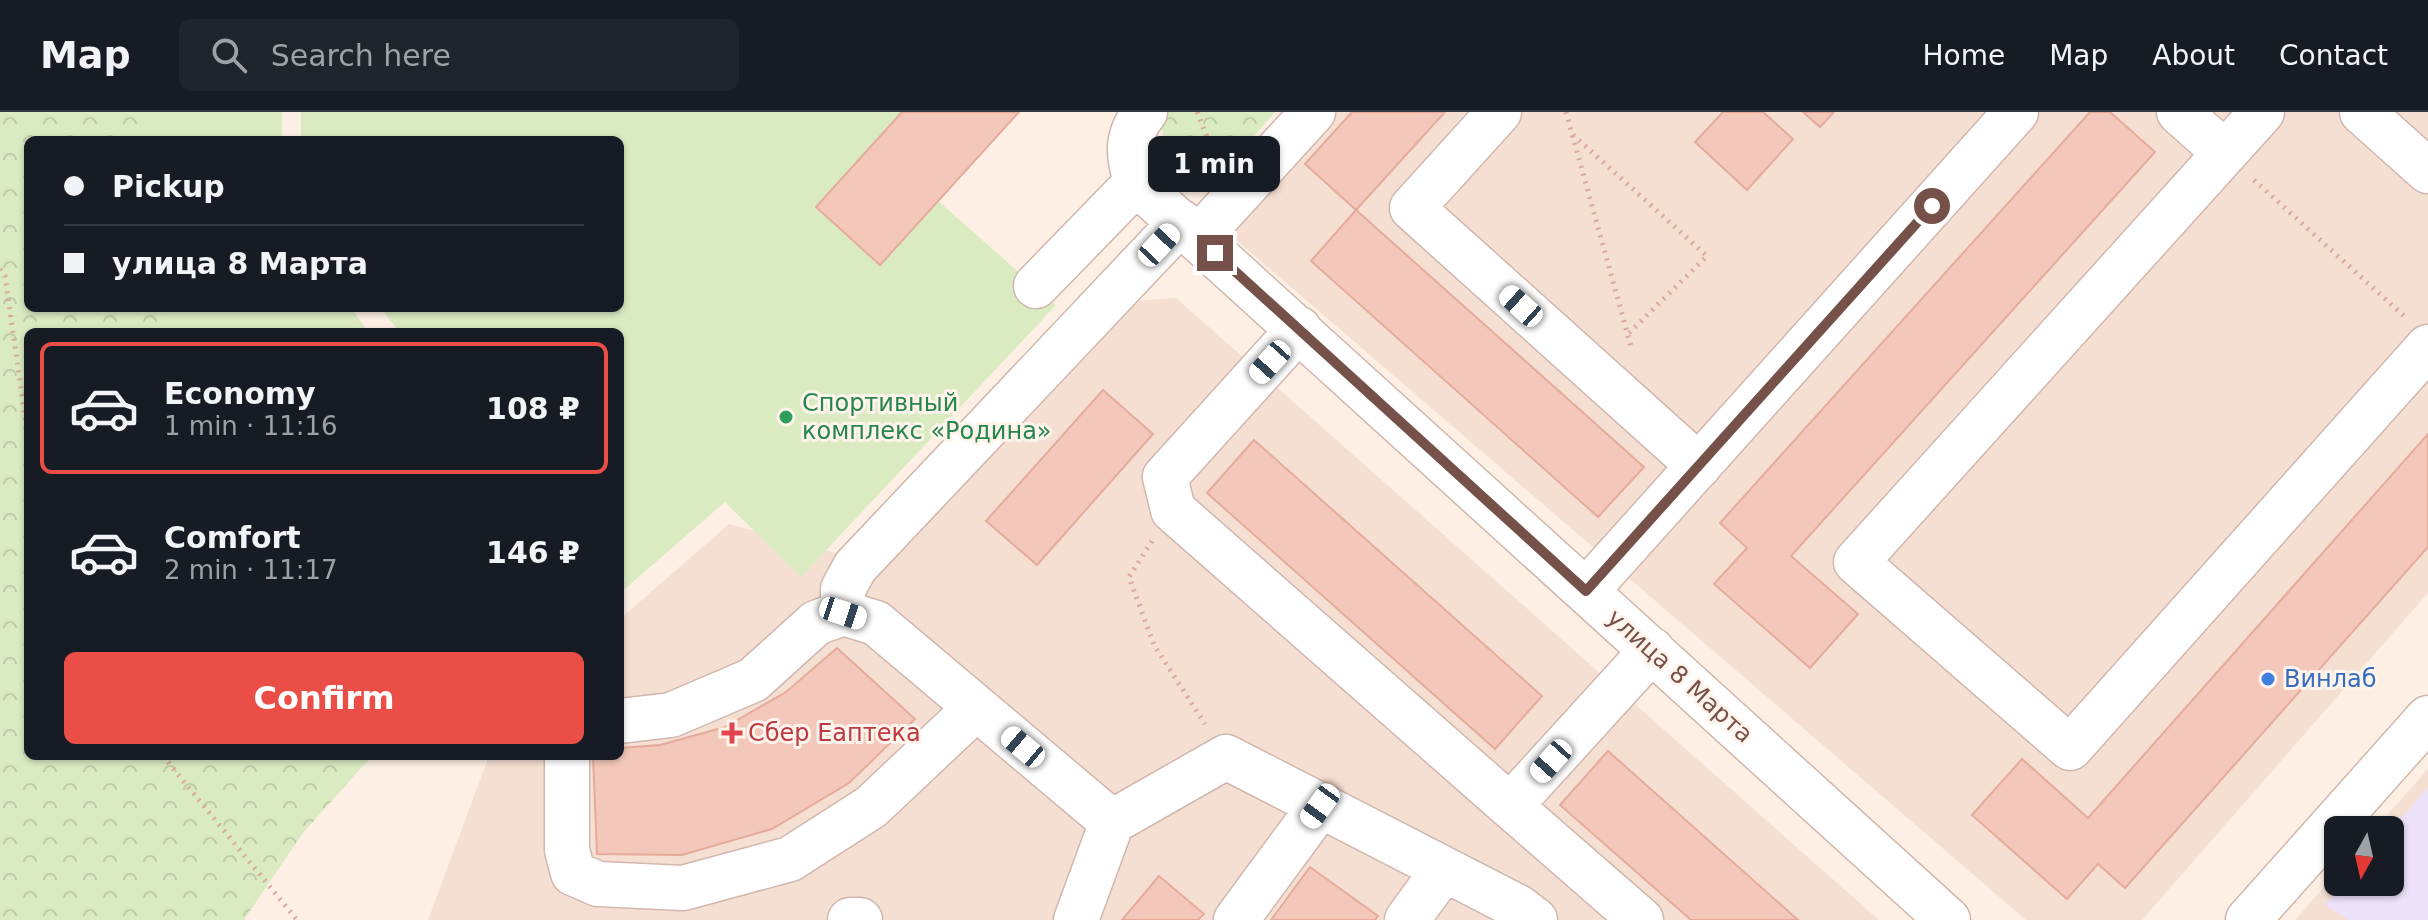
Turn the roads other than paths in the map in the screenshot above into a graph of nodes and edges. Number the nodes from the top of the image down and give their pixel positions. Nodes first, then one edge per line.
1 (1145, 112) edge
2 (1313, 112) edge
3 (1499, 112) edge
4 (2016, 112) edge
5 (2179, 112) edge
6 (2262, 112) edge
7 (2362, 112) edge
8 (2225, 153) junction
9 (2428, 171) edge
10 (1136, 183) junction
11 (1189, 230) junction
12 (1036, 286) dead end
13 (1299, 329) junction
14 (2417, 332) edge
15 (1699, 466) junction
16 (1586, 591) junction
17 (843, 613) junction
18 (1652, 650) junction
19 (976, 708) junction
20 (2428, 718) edge
21 (624, 721) edge
22 (567, 760) edge
23 (1320, 806) junction
24 (1510, 806) junction
25 (1112, 822) junction
26 (1444, 869) junction
27 (2258, 916) edge
28 (850, 920) edge
29 (860, 920) edge
30 (1076, 920) edge
31 (1236, 920) edge
32 (1407, 920) edge
33 (1535, 920) edge
34 (1641, 920) edge
35 (1948, 920) edge

1 - 10 street
2 - 11 street
3 - 15 street
4 - 15 street
5 - 8 street
6 - 8 street
7 - 9 street
8 - 14 street
10 - 11 street, улица 8 Марта
10 - 12 street
11 - 13 street, улица 8 Марта
11 - 17 street
13 - 16 street, улица 8 Марта
13 - 24 street
15 - 16 street
16 - 18 street, улица 8 Марта
17 - 19 street
17 - 21 street
18 - 24 street
18 - 35 street, улица 8 Марта
19 - 22 street
19 - 25 street
20 - 27 street
23 - 25 street
23 - 26 street
23 - 31 street
24 - 34 street
25 - 30 street
26 - 32 street
26 - 33 street
28 - 29 street

